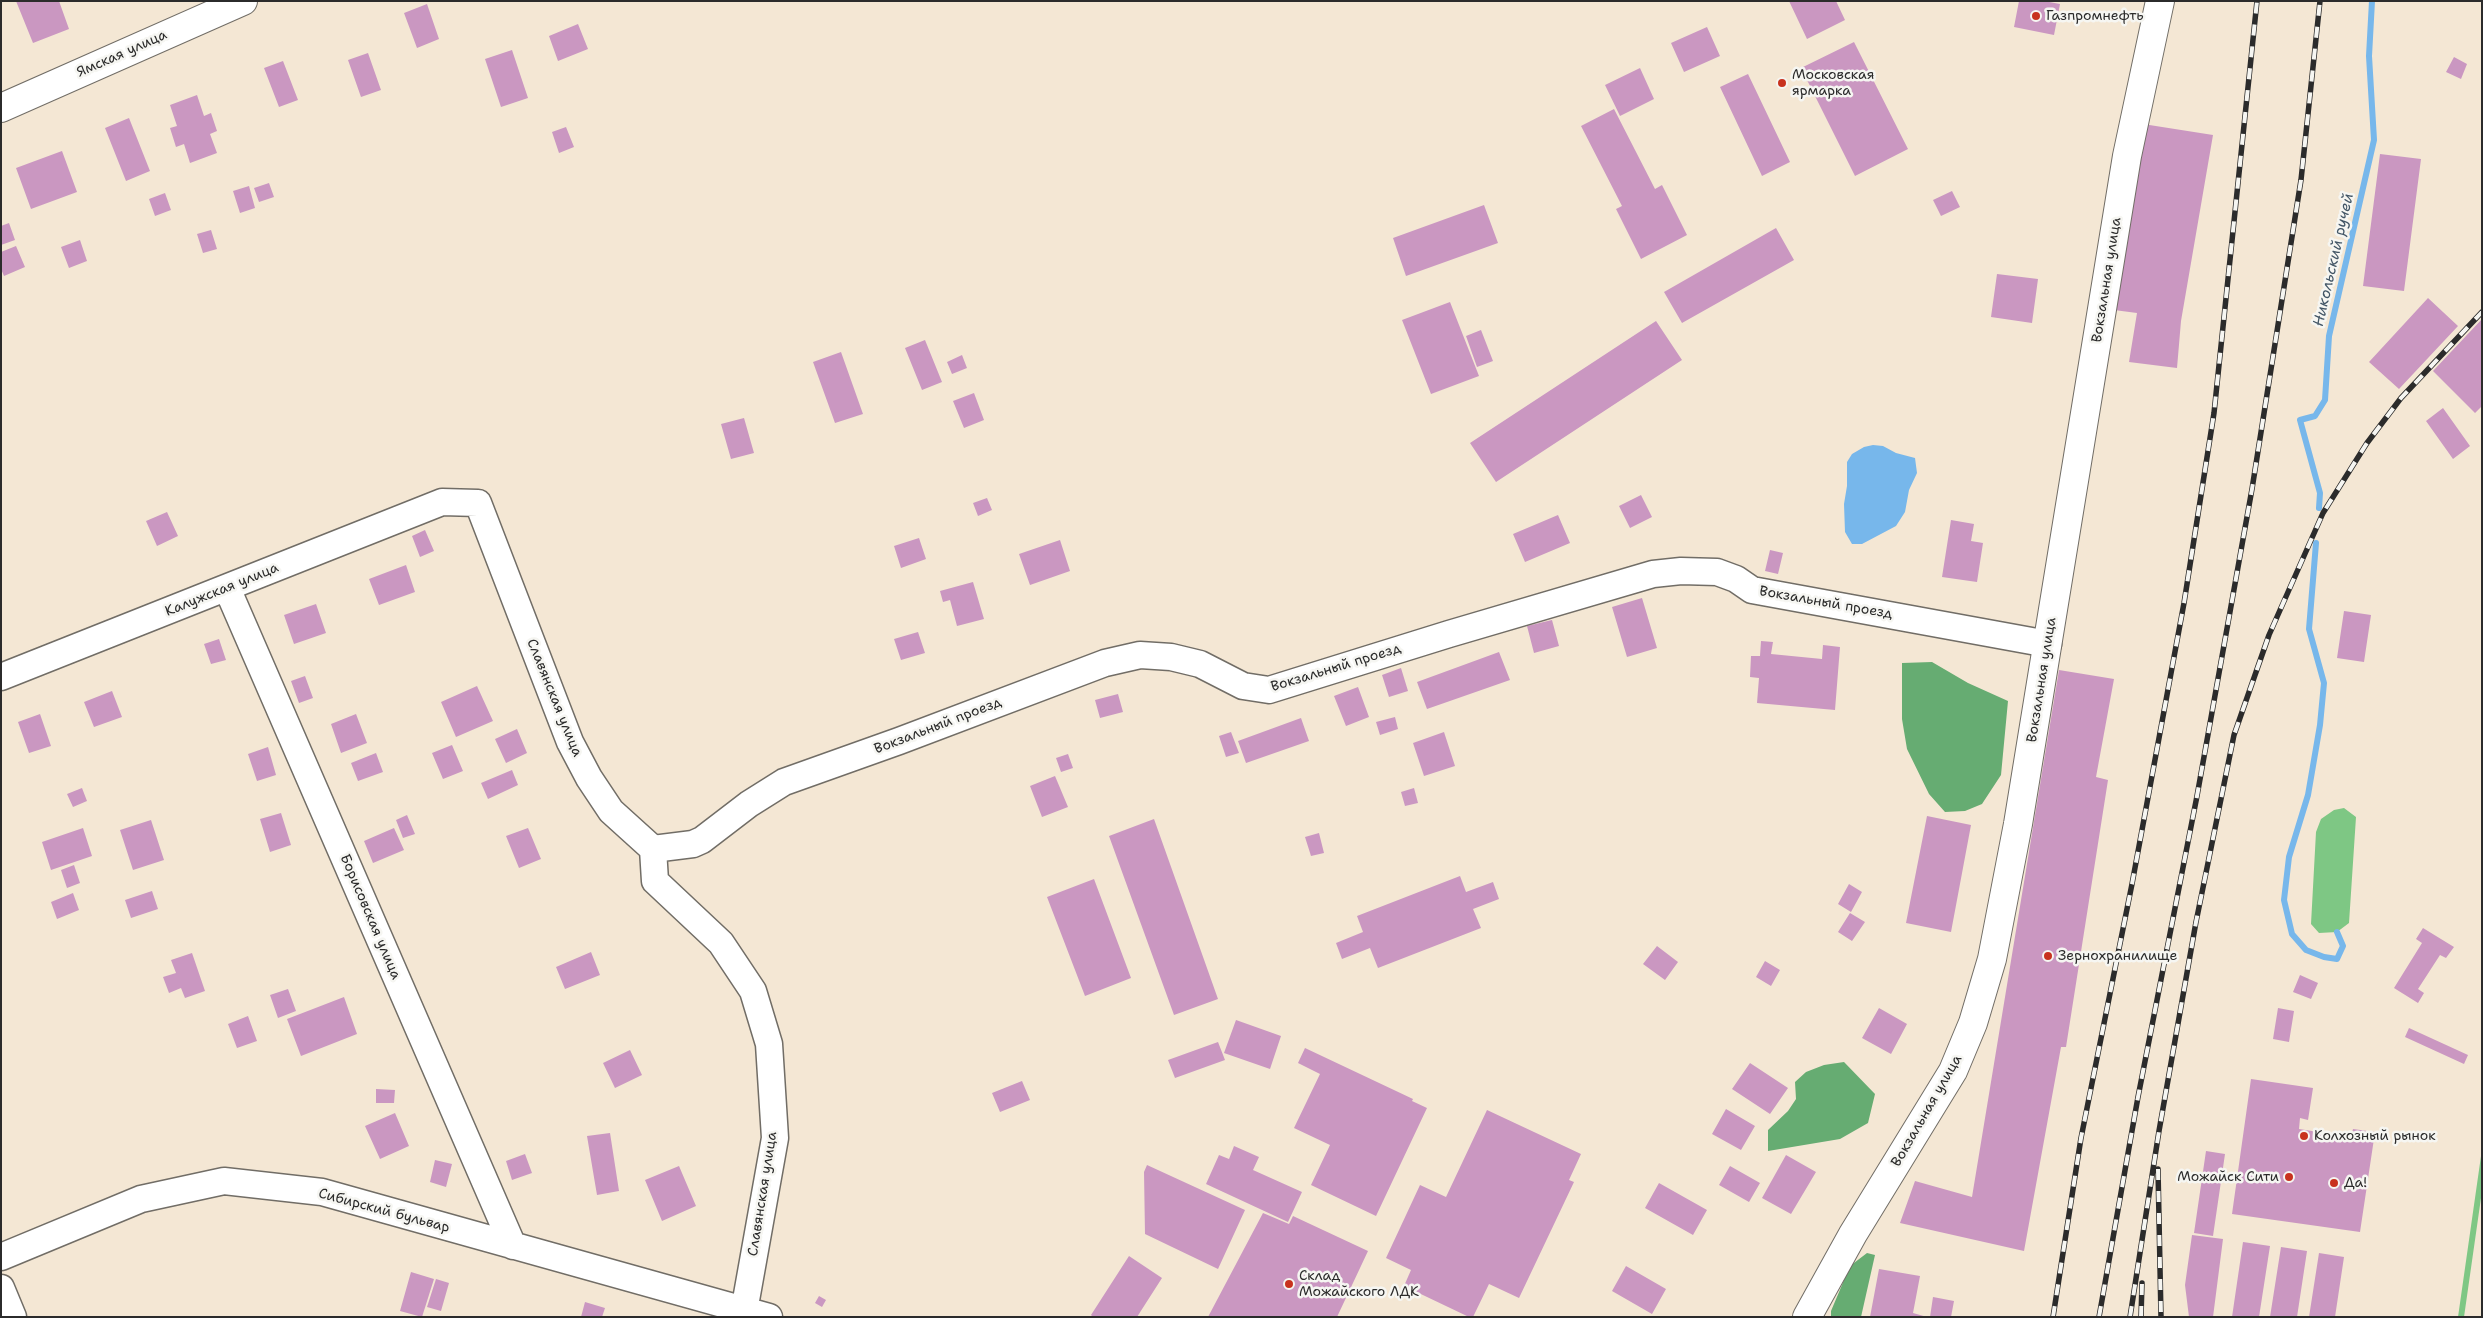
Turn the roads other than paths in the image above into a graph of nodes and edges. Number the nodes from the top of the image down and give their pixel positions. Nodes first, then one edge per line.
1 (243, 1) edge
2 (2160, 1) edge
3 (1, 108) edge
4 (442, 502) joint
5 (227, 588) junction
6 (2048, 644) junction
7 (1, 677) edge
8 (652, 849) junction
9 (513, 1246) junction
10 (1, 1257) edge
11 (1, 1288) edge
12 (744, 1313) edge
13 (14, 1317) edge
14 (769, 1317) edge
15 (1806, 1317) edge

1 - 3 main road, Ямская улица
2 - 6 main road, Вокзальная улица
4 - 5 street, Калужская улица
4 - 8 street, Славянская улица
5 - 7 street, Калужская улица
5 - 9 street, Борисовская улица
6 - 8 street, Вокзальный проезд
6 - 15 main road, Вокзальная улица
8 - 12 street, Славянская улица
9 - 10 street, Сибирский бульвар
9 - 12 street, Сибирский бульвар
11 - 13 street
12 - 14 street, Сибирский бульвар

